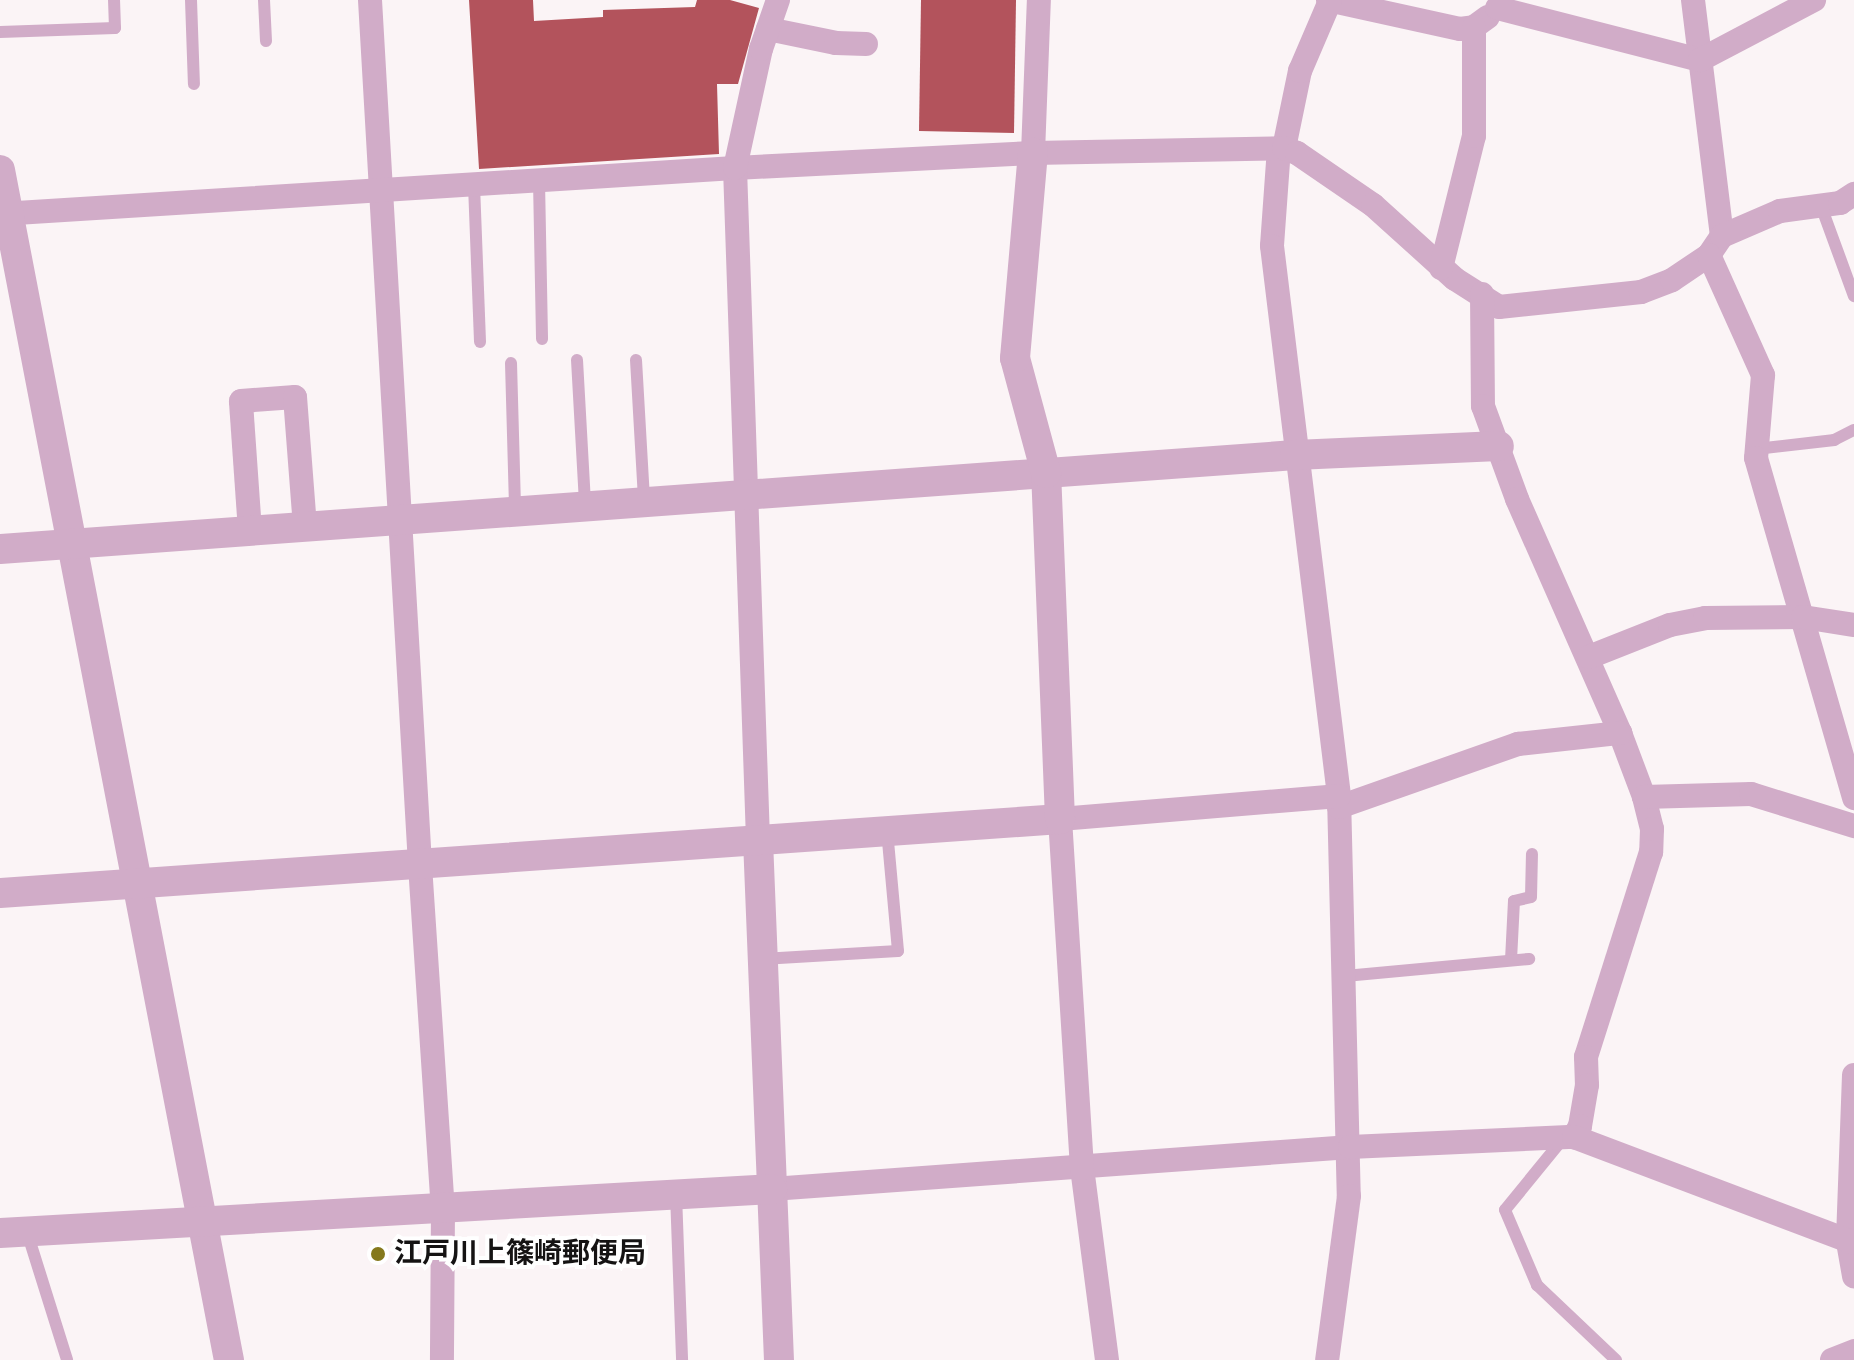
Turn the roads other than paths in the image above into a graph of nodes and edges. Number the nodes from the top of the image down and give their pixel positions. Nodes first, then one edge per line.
1 (114, 0) edge
2 (191, 0) edge
3 (264, 0) edge
4 (370, 0) edge
5 (778, 0) edge
6 (1039, 0) edge
7 (1329, 0) edge
8 (1693, 0) edge
9 (1814, 0) edge
10 (1500, 4) edge
11 (1474, 27) junction
12 (768, 29) junction
13 (0, 32) edge
14 (266, 41) dead end
15 (866, 44) dead end
16 (1700, 60) junction
17 (194, 84) dead end
18 (1281, 148) junction
19 (1033, 153) junction
20 (735, 168) junction
21 (0, 170) edge
22 (539, 181) junction
23 (474, 185) junction
24 (383, 191) junction
25 (1854, 194) edge
26 (1821, 206) junction
27 (4, 213) edge
28 (1715, 246) junction
29 (1441, 268) junction
30 (1482, 294) junction
31 (1854, 296) edge
32 (542, 339) dead end
33 (480, 342) dead end
34 (577, 360) dead end
35 (636, 360) dead end
36 (511, 363) dead end
37 (1854, 430) edge
38 (1499, 446) junction
39 (1756, 449) junction
40 (1295, 455) junction
41 (1046, 473) junction
42 (745, 493) junction
43 (644, 501) junction
44 (585, 505) junction
45 (515, 510) junction
46 (401, 519) junction
47 (305, 526) junction
48 (250, 531) junction
49 (71, 545) junction
50 (0, 549) edge
51 (1803, 617) junction
52 (1854, 625) edge
53 (1589, 657) junction
54 (1620, 733) junction
55 (1644, 797) junction
56 (1854, 798) edge
57 (1339, 802) junction
58 (1060, 819) junction
59 (1854, 826) edge
60 (887, 831) junction
61 (758, 840) junction
62 (1532, 854) dead end
63 (420, 865) junction
64 (138, 885) junction
65 (0, 893) edge
66 (762, 959) junction
67 (1529, 959) dead end
68 (1511, 960) junction
69 (1345, 976) junction
70 (1854, 1075) edge
71 (1569, 1137) junction
72 (1350, 1147) junction
73 (1082, 1168) junction
74 (772, 1189) junction
75 (676, 1194) junction
76 (443, 1208) junction
77 (203, 1221) junction
78 (13, 1232) edge
79 (1851, 1242) edge
80 (1854, 1276) edge
81 (1854, 1351) edge
82 (67, 1360) edge
83 (229, 1360) edge
84 (442, 1360) edge
85 (682, 1360) edge
86 (779, 1360) edge
87 (1107, 1360) edge
88 (1327, 1360) edge
89 (1616, 1360) edge
90 (1832, 1360) edge

1 - 13 lane
2 - 17 lane
3 - 14 lane
4 - 24 street
5 - 12 street
6 - 19 street
7 - 11 street
7 - 18 street
8 - 16 street
9 - 16 street
10 - 11 street
10 - 16 street
11 - 29 street
12 - 15 street
12 - 20 street
16 - 28 street
18 - 19 street
18 - 29 street
18 - 40 street
19 - 20 street
19 - 41 street
20 - 22 street
20 - 42 street
21 - 27 street
22 - 23 street
22 - 32 lane
23 - 24 street
23 - 33 lane
24 - 27 street
24 - 46 street
25 - 26 street
26 - 28 street
26 - 31 lane
27 - 49 street
28 - 30 street
28 - 39 street
29 - 30 street
30 - 38 street
34 - 44 lane
35 - 43 lane
36 - 45 lane
37 - 39 lane
38 - 40 street
38 - 53 street
39 - 51 street
40 - 41 street
40 - 57 street
41 - 42 street
41 - 58 street
42 - 43 street
42 - 61 street
43 - 44 street
44 - 45 street
45 - 46 street
46 - 47 street
46 - 63 street
47 - 48 street
47 - 48 street
48 - 49 street
49 - 50 street
49 - 64 street
51 - 52 street
51 - 53 street
51 - 56 street
53 - 54 street
54 - 55 street
54 - 57 street
55 - 59 street
55 - 71 street
57 - 58 street
57 - 69 street
58 - 60 street
58 - 73 street
60 - 61 street
60 - 66 lane
61 - 63 street
61 - 66 street
62 - 68 lane
63 - 64 street
63 - 76 street
64 - 65 street
64 - 77 street
66 - 74 street
67 - 68 lane
68 - 69 lane
69 - 72 street
70 - 79 street
71 - 72 street
71 - 79 street
71 - 89 lane
72 - 73 street
72 - 88 street
73 - 74 street
73 - 87 street
74 - 75 street
74 - 86 street
75 - 76 street
75 - 85 lane
76 - 77 street
76 - 84 street
77 - 78 street
77 - 83 street
78 - 82 lane
79 - 80 street
81 - 90 street

